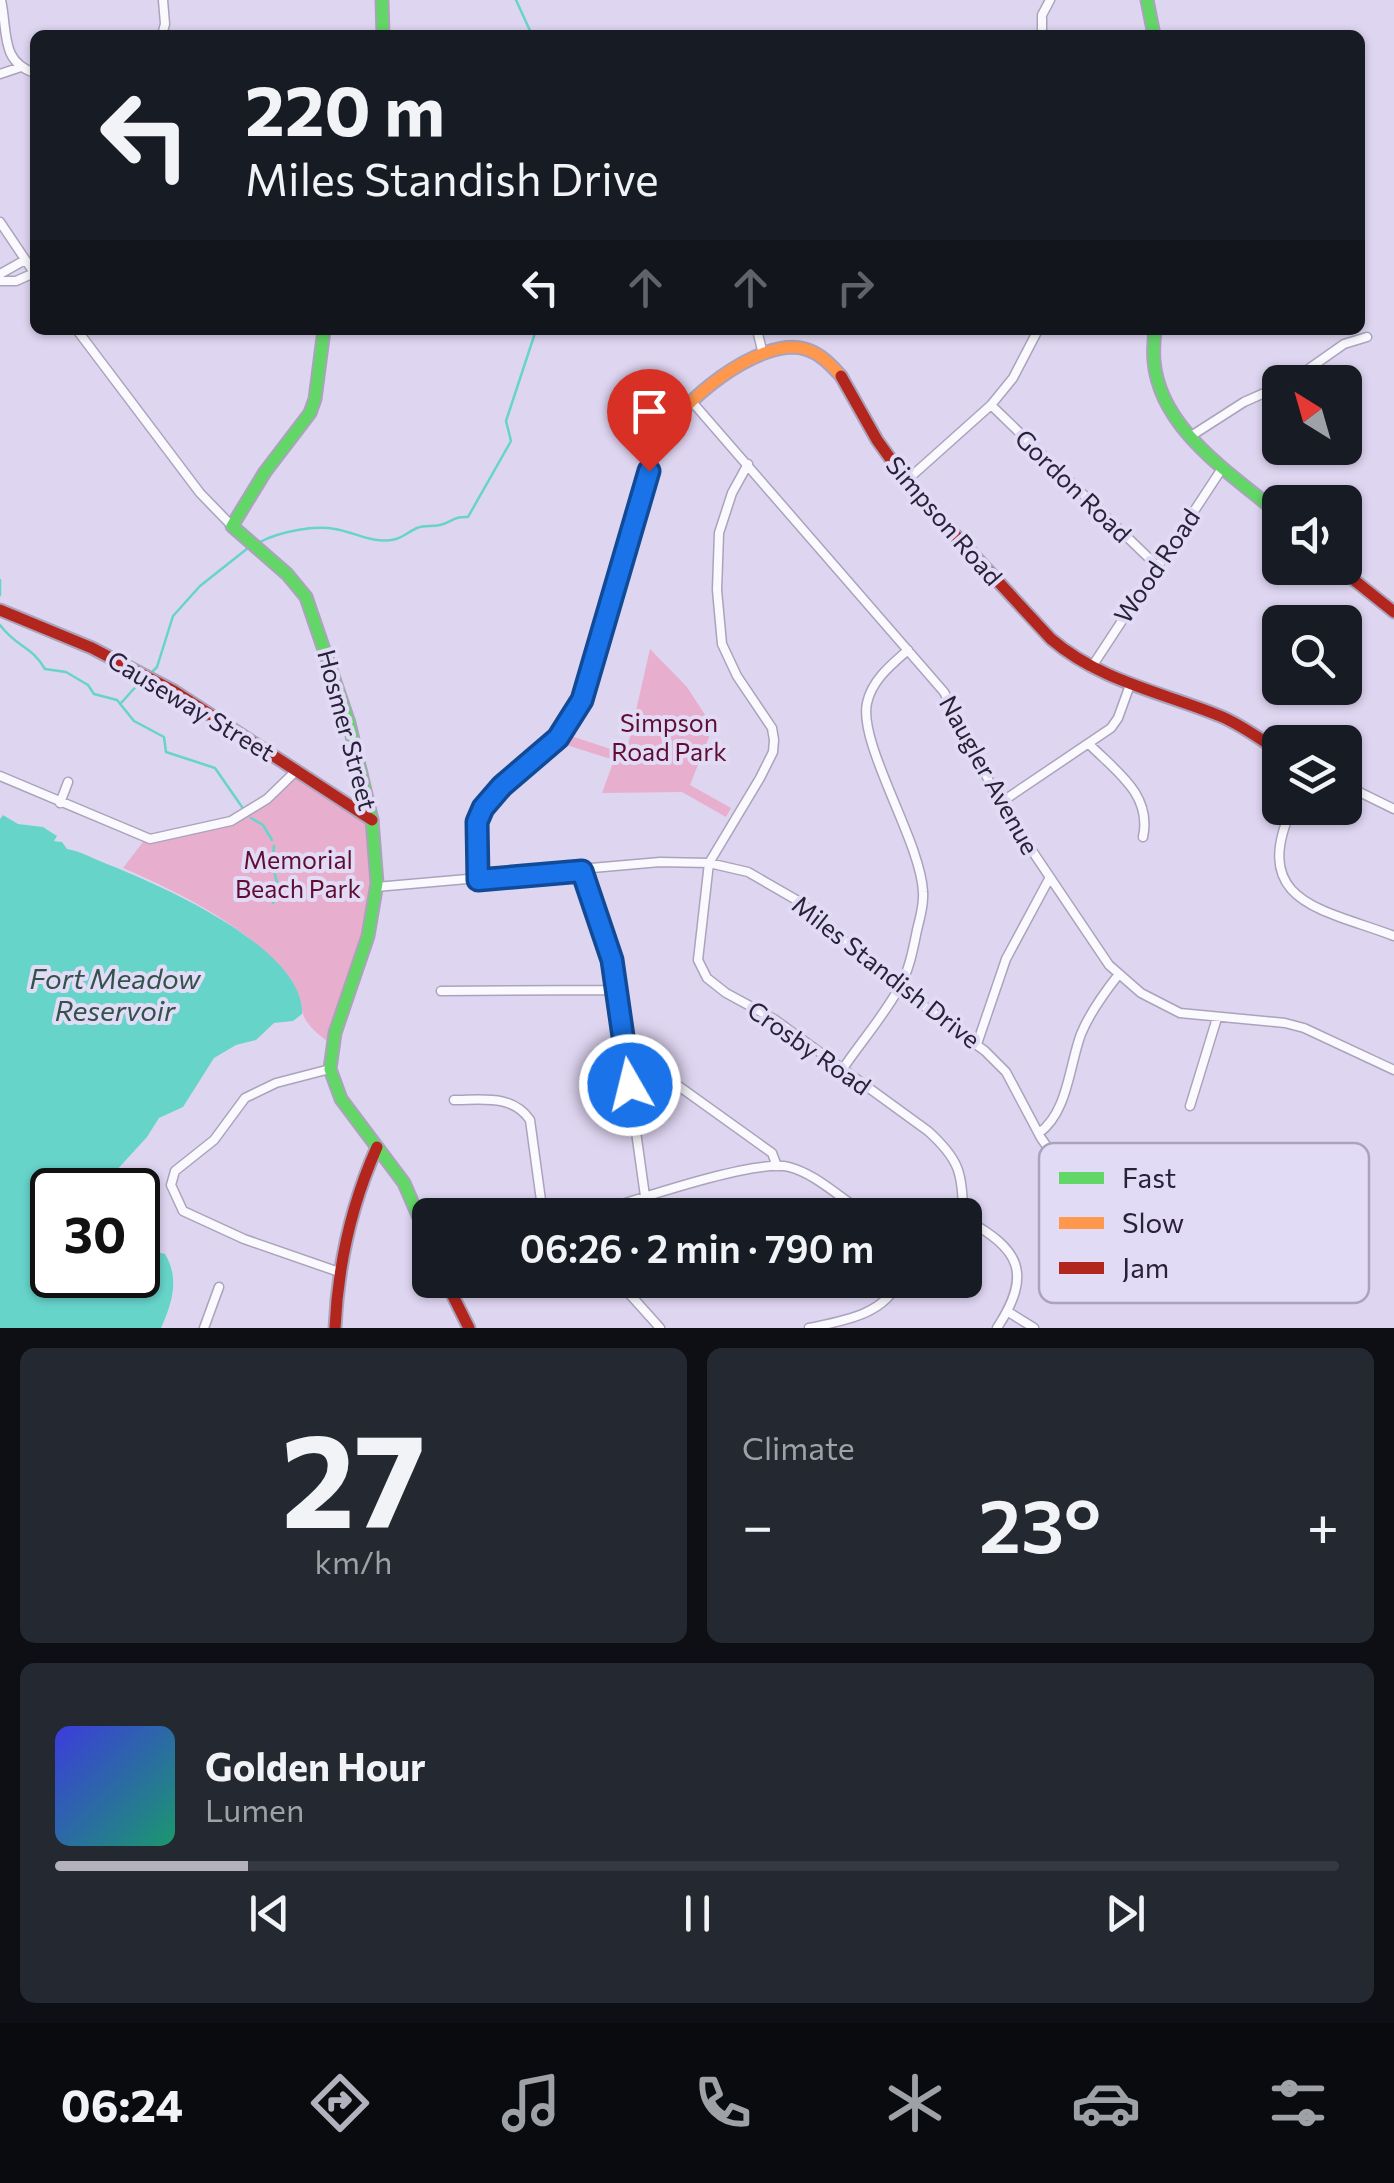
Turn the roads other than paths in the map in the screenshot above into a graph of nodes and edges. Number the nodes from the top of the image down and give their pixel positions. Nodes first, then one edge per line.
1 (0, 0) edge
2 (163, 0) edge
3 (382, 0) edge
4 (1050, 0) edge
5 (1147, 0) edge
6 (163, 30) edge
7 (383, 30) edge
8 (1042, 30) edge
9 (1153, 30) edge
10 (4, 58) edge
11 (18, 68) junction
12 (30, 71) edge
13 (0, 74) edge
14 (0, 222) edge
15 (25, 260) junction
16 (30, 266) edge
17 (30, 275) edge
18 (0, 278) edge
19 (81, 335) edge
20 (323, 335) edge
21 (758, 335) edge
22 (1035, 335) edge
23 (1154, 335) edge
24 (1366, 337) dead end
25 (762, 350) junction
26 (1314, 365) edge
27 (1262, 394) edge
28 (694, 404) junction
29 (991, 405) junction
30 (1192, 436) junction
31 (748, 464) junction
32 (1224, 465) junction
33 (906, 482) junction
34 (1262, 499) edge
35 (232, 526) junction
36 (1157, 566) junction
37 (1360, 585) edge
38 (0, 610) edge
39 (1394, 612) edge
40 (908, 650) junction
41 (1091, 668) junction
42 (1130, 685) junction
43 (1262, 740) edge
44 (1090, 745) junction
45 (297, 770) junction
46 (0, 776) edge
47 (68, 782) dead end
48 (1362, 793) edge
49 (60, 802) junction
50 (1000, 804) junction
51 (1394, 809) edge
52 (372, 820) junction
53 (1286, 825) edge
54 (1142, 838) dead end
55 (709, 863) junction
56 (582, 871) junction
57 (1049, 879) junction
58 (478, 880) junction
59 (376, 887) junction
60 (1394, 936) edge
61 (1118, 974) junction
62 (899, 988) junction
63 (616, 990) junction
64 (440, 991) dead end
65 (1217, 1018) junction
66 (978, 1044) junction
67 (330, 1068) junction
68 (842, 1070) junction
69 (1394, 1070) edge
70 (630, 1085) junction
71 (454, 1100) dead end
72 (1190, 1106) dead end
73 (1038, 1133) junction
74 (1045, 1143) edge
75 (377, 1147) junction
76 (776, 1166) junction
77 (645, 1196) junction
78 (541, 1198) edge
79 (639, 1198) edge
80 (841, 1198) edge
81 (962, 1198) edge
82 (412, 1201) edge
83 (982, 1229) edge
84 (340, 1272) junction
85 (219, 1286) dead end
86 (454, 1298) edge
87 (632, 1298) edge
88 (887, 1298) edge
89 (1007, 1311) junction
90 (654, 1326) edge
91 (204, 1328) edge
92 (335, 1328) edge
93 (469, 1328) edge
94 (809, 1328) edge
95 (996, 1328) edge
96 (1034, 1328) edge

1 - 10 street
2 - 6 street
3 - 7 street
4 - 8 street
5 - 9 street
10 - 11 street
11 - 12 street
11 - 13 street
14 - 15 street
15 - 16 street
15 - 18 street
17 - 18 street
19 - 35 street, Hosmer Street
20 - 35 street
21 - 25 street
22 - 29 street
23 - 30 street
24 - 26 street
25 - 28 street
25 - 33 street, Simpson Road
27 - 30 street
28 - 31 street, Naugler Avenue
28 - 58 street
29 - 33 street
29 - 36 street, Gordon Road
30 - 32 street
31 - 40 street, Naugler Avenue
31 - 55 street
32 - 34 street
32 - 36 street, Wood Road
33 - 41 street, Simpson Road
35 - 52 street, Hosmer Street
36 - 41 street, Wood Road
37 - 39 street
38 - 45 street, Causeway Street
40 - 50 street, Naugler Avenue
40 - 62 street
41 - 42 street, Simpson Road
42 - 43 street, Simpson Road
42 - 44 street
44 - 50 street
44 - 54 street
45 - 49 street
45 - 52 street, Causeway Street
46 - 49 street
47 - 49 street
48 - 51 street
50 - 57 street, Naugler Avenue
52 - 59 street, Hosmer Street
53 - 60 street
55 - 56 street, Miles Standish Drive
55 - 62 street, Miles Standish Drive
55 - 68 street, Crosby Road
56 - 58 street, Miles Standish Drive
56 - 63 street
57 - 61 street, Naugler Avenue
57 - 66 street
58 - 59 street, Miles Standish Drive
59 - 67 street, Hosmer Street
61 - 65 street, Naugler Avenue
61 - 73 street
62 - 66 street, Miles Standish Drive
62 - 68 street
63 - 64 street
63 - 70 street
65 - 69 street, Naugler Avenue
65 - 72 street
66 - 73 street, Miles Standish Drive
67 - 75 street
67 - 84 street
68 - 81 street, Crosby Road
70 - 76 street
70 - 77 street
71 - 78 street
73 - 74 street, Miles Standish Drive
75 - 82 street
75 - 84 street
76 - 77 street
76 - 80 street
77 - 79 street
83 - 89 street
84 - 92 street
85 - 91 street
86 - 93 street
87 - 90 street
88 - 94 street
89 - 95 street
89 - 96 street

